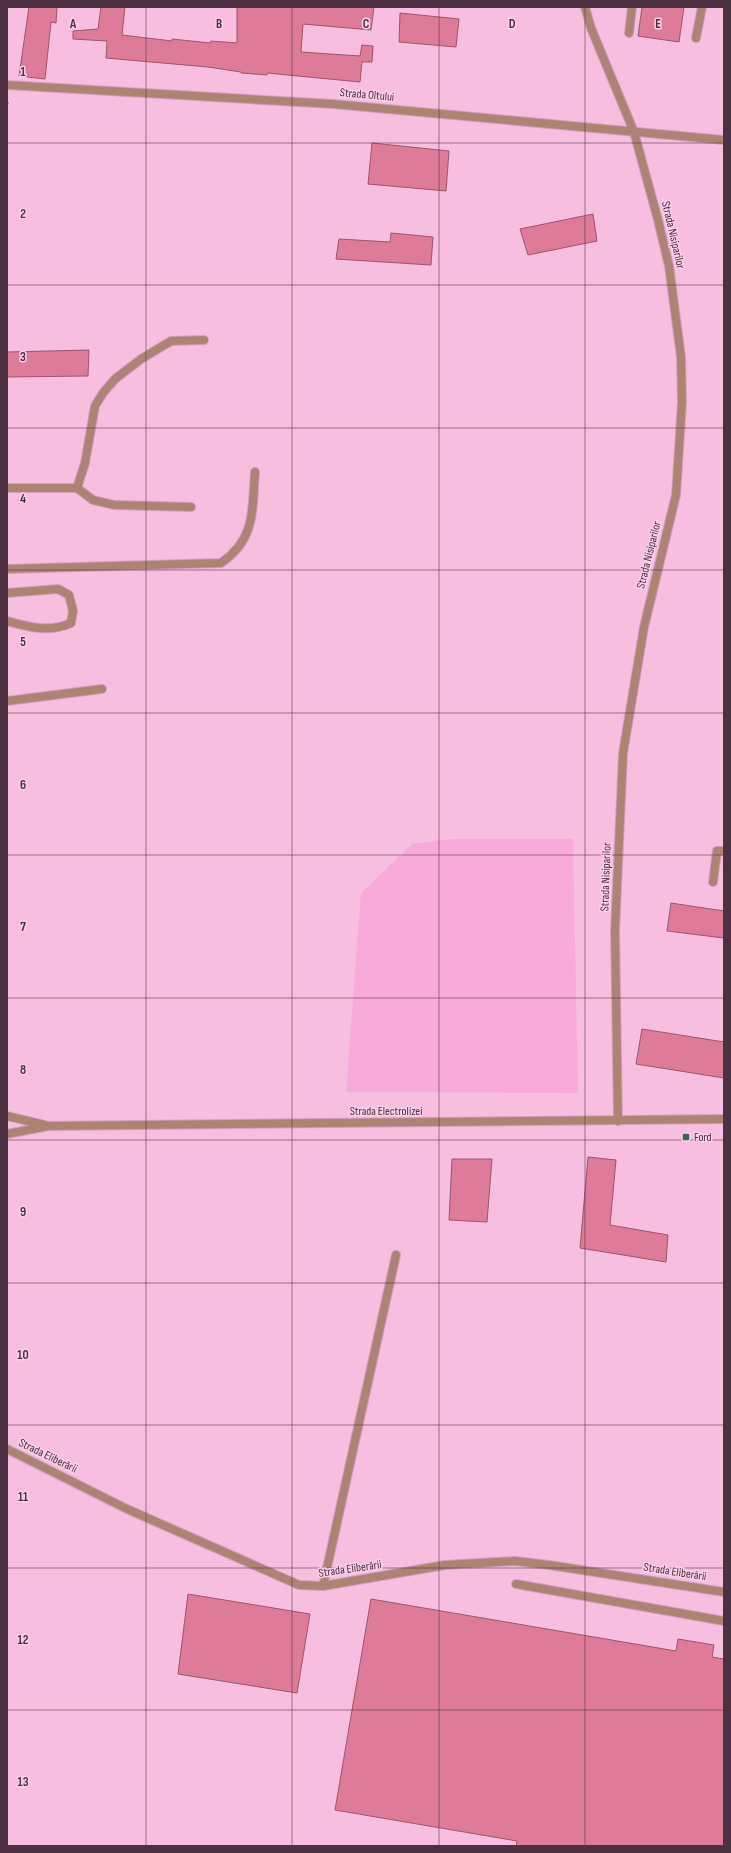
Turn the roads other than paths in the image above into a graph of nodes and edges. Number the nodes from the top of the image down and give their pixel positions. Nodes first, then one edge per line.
1 (585, 7) edge
2 (632, 7) edge
3 (702, 7) edge
4 (629, 33) dead end
5 (696, 38) dead end
6 (7, 85) edge
7 (634, 132) junction
8 (724, 140) edge
9 (204, 340) dead end
10 (255, 472) dead end
11 (7, 488) edge
12 (77, 488) junction
13 (191, 507) dead end
14 (7, 569) edge
15 (7, 593) edge
16 (7, 620) edge
17 (102, 689) dead end
18 (7, 701) edge
19 (724, 851) edge
20 (713, 882) dead end
21 (7, 1116) edge
22 (724, 1119) edge
23 (618, 1121) junction
24 (48, 1126) junction
25 (7, 1134) edge
26 (396, 1255) dead end
27 (7, 1450) edge
28 (516, 1584) dead end
29 (323, 1586) junction
30 (724, 1592) edge
31 (724, 1621) edge

1 - 7 street, Strada Nisiparilor
2 - 4 street
3 - 5 street
6 - 7 street, Strada Oltului
7 - 8 street, Strada Oltului
7 - 23 street, Strada Nisiparilor
9 - 12 street
10 - 14 street
11 - 12 street
12 - 13 street
15 - 16 street
17 - 18 street
19 - 20 street
21 - 24 street, Strada Electrolizei
22 - 23 street, Strada Electrolizei
23 - 24 street, Strada Electrolizei
24 - 25 street, Strada Electrolizei
26 - 29 street
27 - 29 street, Strada Eliberării
28 - 31 street
29 - 30 street, Strada Eliberării

